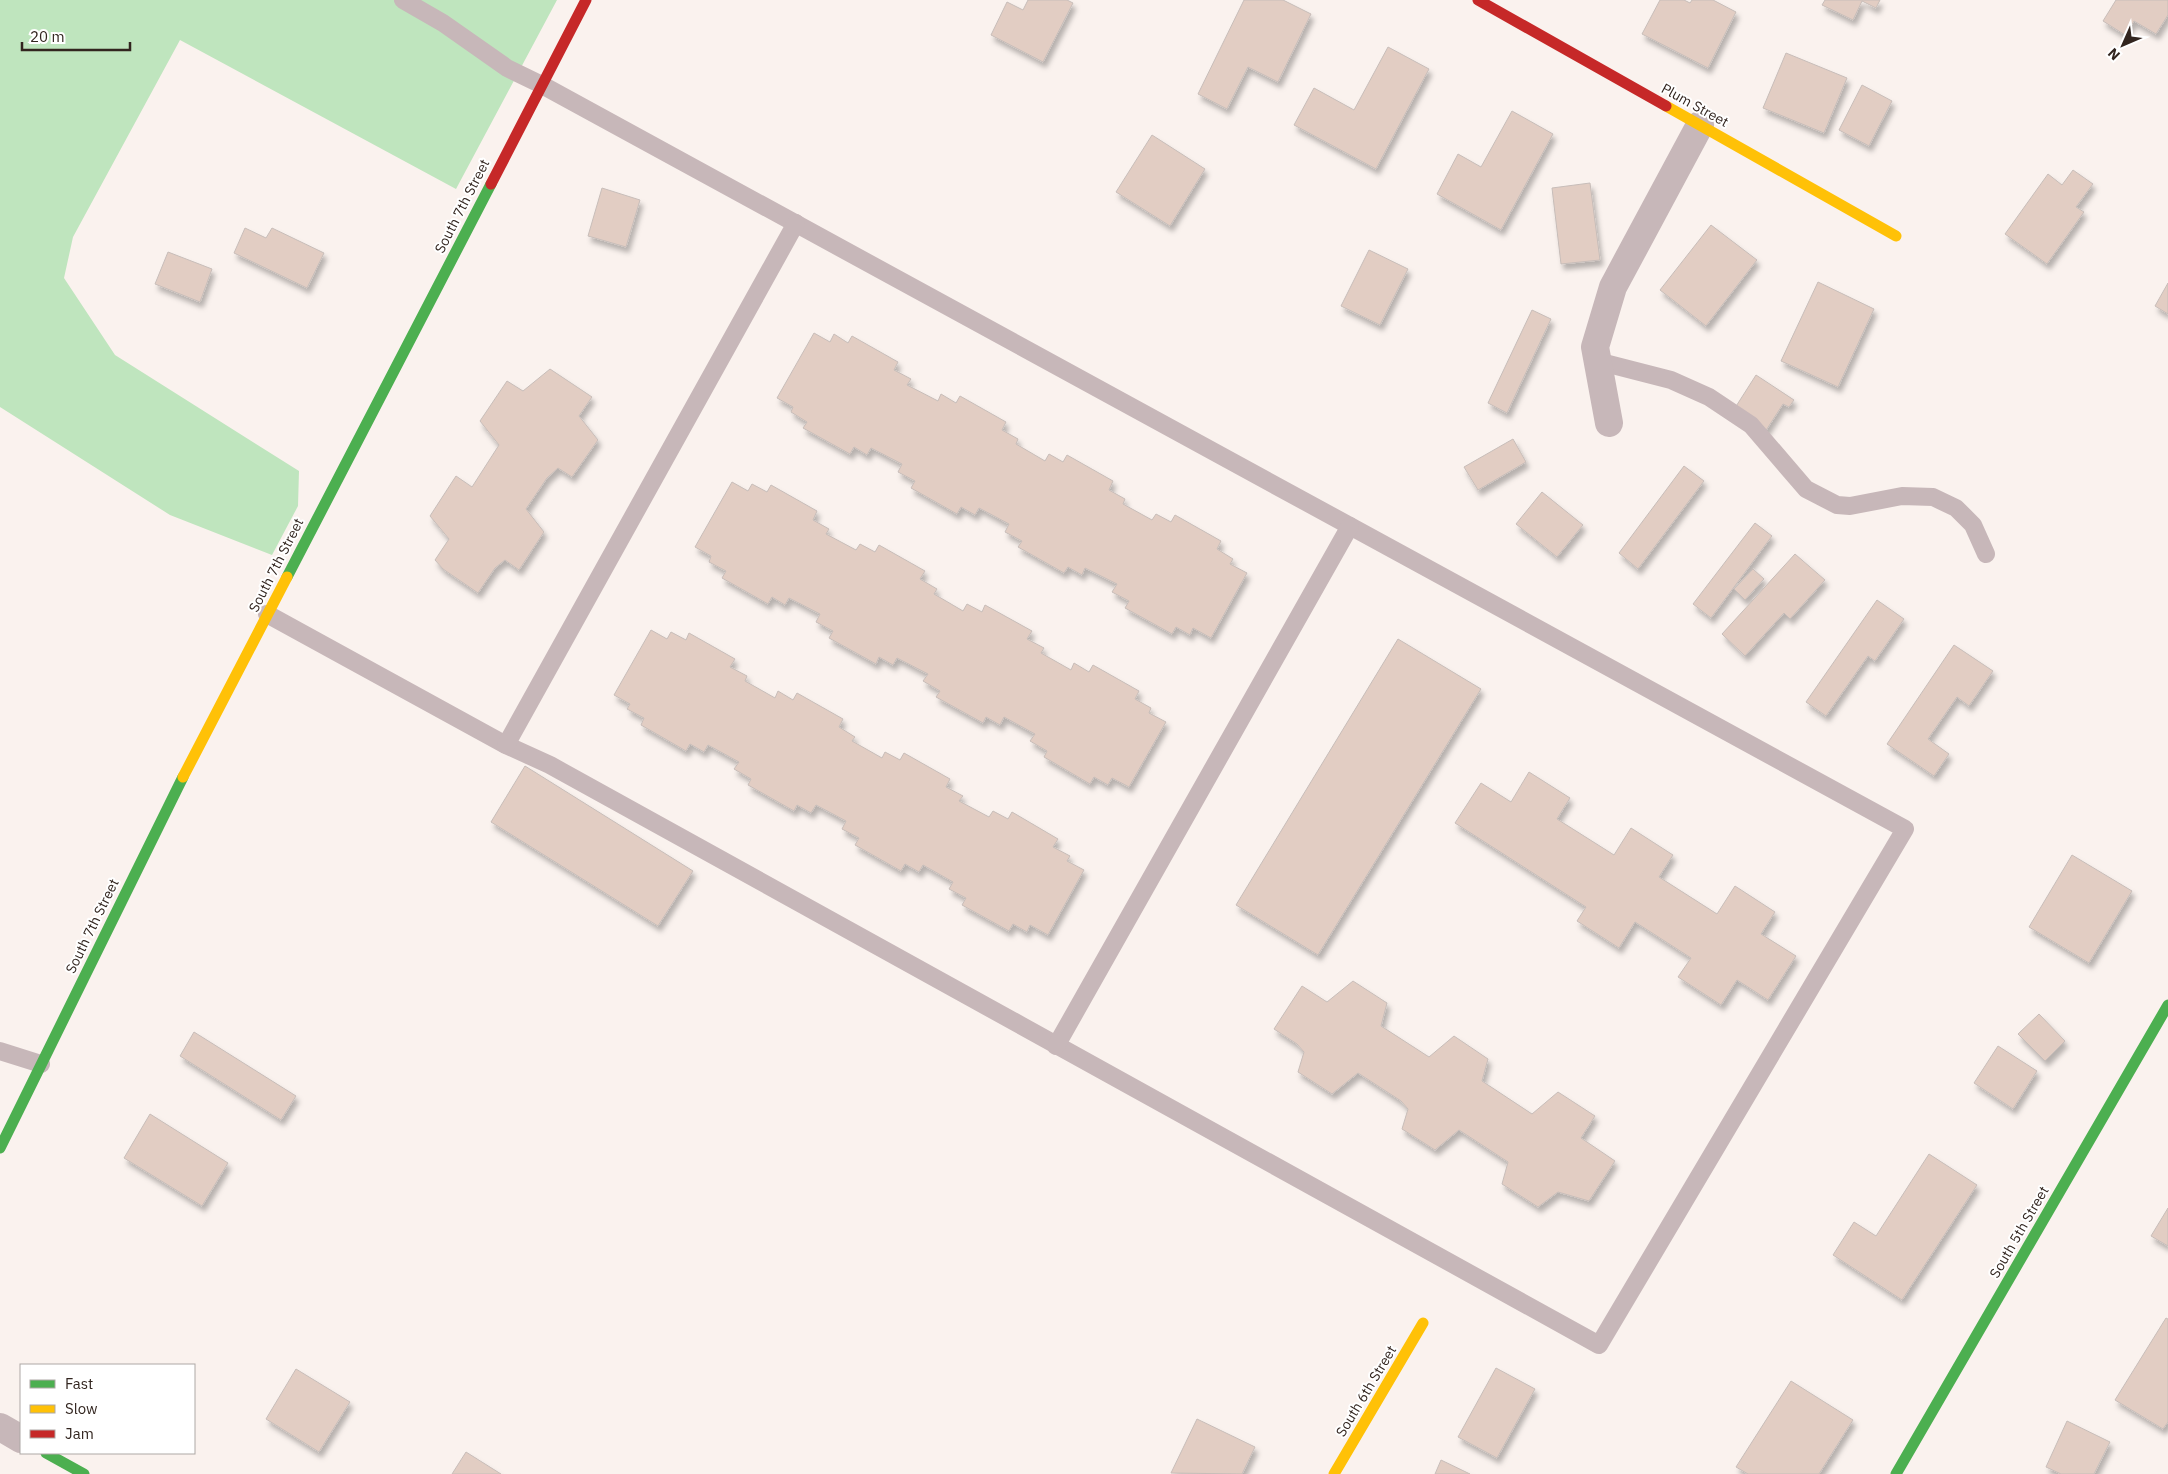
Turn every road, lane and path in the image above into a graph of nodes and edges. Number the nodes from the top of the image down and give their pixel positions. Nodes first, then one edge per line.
1 (403, 0) edge
2 (586, 0) edge
3 (1478, 0) edge
4 (542, 85) junction
5 (1700, 125) junction
6 (796, 223) junction
7 (1896, 236) dead end
8 (1597, 361) junction
9 (1609, 423) dead end
10 (1350, 526) junction
11 (1986, 554) dead end
12 (267, 614) junction
13 (506, 745) junction
14 (2168, 1005) edge
15 (1056, 1046) junction
16 (0, 1051) edge
17 (41, 1064) junction
18 (0, 1148) edge
19 (1423, 1324) dead end
20 (0, 1427) edge
21 (20, 1438) edge
22 (48, 1454) edge
23 (84, 1474) edge
24 (1334, 1474) edge
25 (1896, 1474) edge

1 - 4 lane
2 - 4 street, South 7th Street
3 - 5 street, Plum Street
4 - 6 lane
4 - 12 street, South 7th Street
5 - 7 street, Plum Street
5 - 8 street
6 - 10 lane
6 - 13 lane
8 - 9 street
8 - 11 lane
10 - 15 lane
10 - 15 lane
12 - 13 lane
12 - 17 street, South 7th Street
13 - 15 lane
14 - 25 street, South 5th Street
16 - 17 lane
17 - 18 street, South 7th Street
19 - 24 street, South 6th Street
20 - 21 street
22 - 23 street

